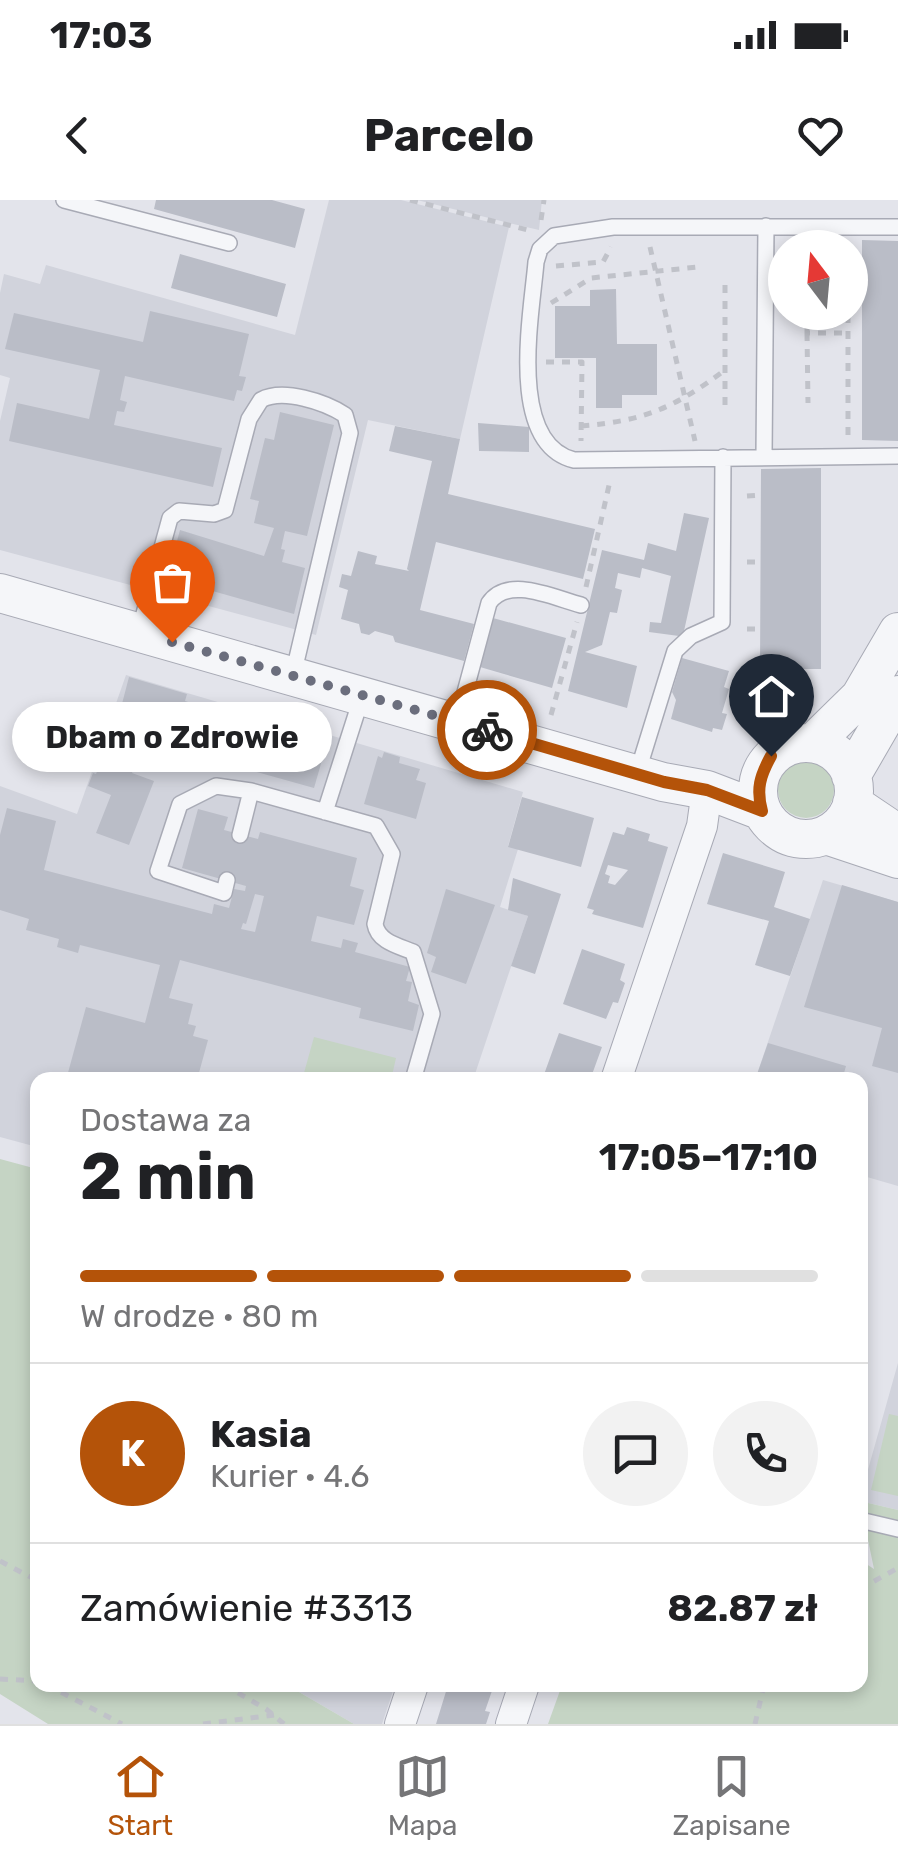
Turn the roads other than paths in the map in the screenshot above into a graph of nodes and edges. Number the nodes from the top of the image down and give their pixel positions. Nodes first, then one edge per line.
1 (64, 200) edge
2 (766, 226) junction
3 (898, 226) edge
4 (229, 243) dead end
5 (764, 456) junction
6 (898, 456) edge
7 (723, 457) junction
8 (0, 594) edge
9 (581, 605) dead end
10 (139, 632) junction
11 (898, 632) edge
12 (293, 675) junction
13 (362, 695) junction
14 (898, 696) edge
15 (457, 722) junction
16 (813, 743) junction
17 (638, 774) junction
18 (852, 789) junction
19 (707, 790) junction
20 (251, 791) junction
21 (761, 794) junction
22 (325, 812) junction
23 (898, 834) edge
24 (240, 835) dead end
25 (826, 835) junction
26 (898, 859) edge
27 (228, 880) dead end
28 (416, 1072) edge
29 (619, 1072) edge
30 (868, 1522) edge
31 (898, 1530) edge
32 (411, 1692) edge
33 (521, 1692) edge
34 (400, 1724) edge
35 (510, 1724) edge

1 - 4 lane
2 - 3 lane
2 - 5 lane
2 - 7 lane
5 - 6 lane
5 - 7 lane
7 - 17 lane
8 - 10 street
9 - 15 lane
10 - 12 street
10 - 12 lane
11 - 16 street
12 - 13 street
13 - 15 street
13 - 22 lane
14 - 18 street
15 - 17 street
16 - 18 street
16 - 21 street
17 - 19 street
18 - 23 street
18 - 25 street
19 - 21 street
19 - 29 street
20 - 22 lane
20 - 24 lane
20 - 27 lane
21 - 25 street
22 - 28 lane
25 - 26 street
30 - 31 lane
32 - 34 street
33 - 35 street

